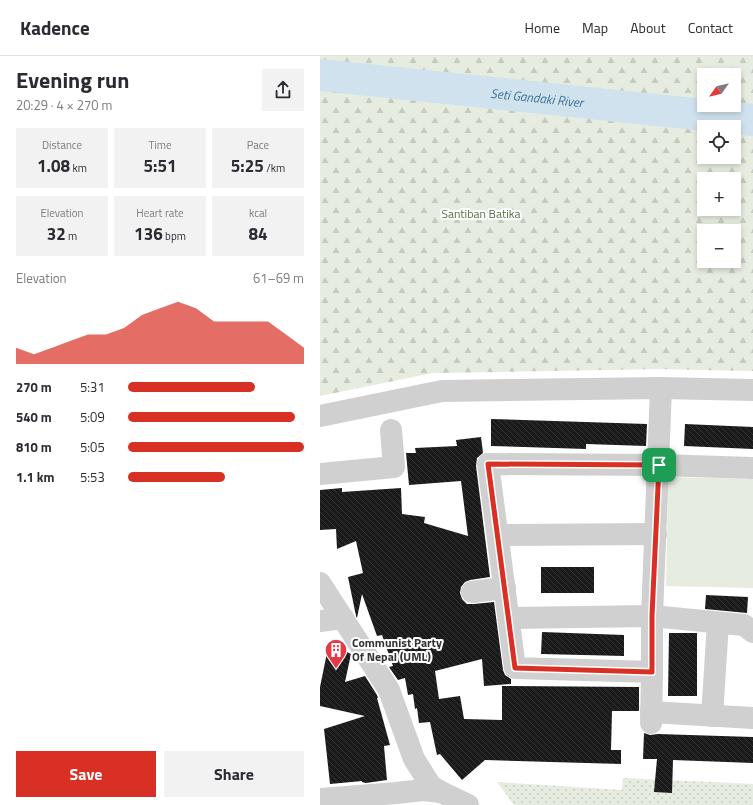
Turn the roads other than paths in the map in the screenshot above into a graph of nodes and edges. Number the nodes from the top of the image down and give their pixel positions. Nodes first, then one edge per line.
1 (661, 388) junction
2 (753, 390) edge
3 (320, 416) edge
4 (391, 430) dead end
5 (659, 465) junction
6 (753, 468) edge
7 (320, 474) edge
8 (656, 534) junction
9 (498, 535) junction
10 (320, 583) edge
11 (505, 588) junction
12 (472, 592) dead end
13 (652, 616) junction
14 (344, 618) junction
15 (509, 618) junction
16 (320, 621) edge
17 (718, 623) junction
18 (753, 632) edge
19 (652, 672) junction
20 (712, 716) junction
21 (753, 718) edge
22 (441, 792) junction
23 (320, 798) edge
24 (468, 805) edge

1 - 2 street
1 - 3 street
1 - 5 street
4 - 7 street
5 - 6 street
5 - 8 street
5 - 9 street
8 - 9 street
8 - 13 street
9 - 11 street
10 - 14 street
11 - 12 street
11 - 15 street
13 - 15 street
13 - 17 street
13 - 19 street
14 - 16 street
14 - 22 street
15 - 19 street
17 - 18 street
17 - 20 street
19 - 20 street
20 - 21 street
22 - 23 street
22 - 24 street

